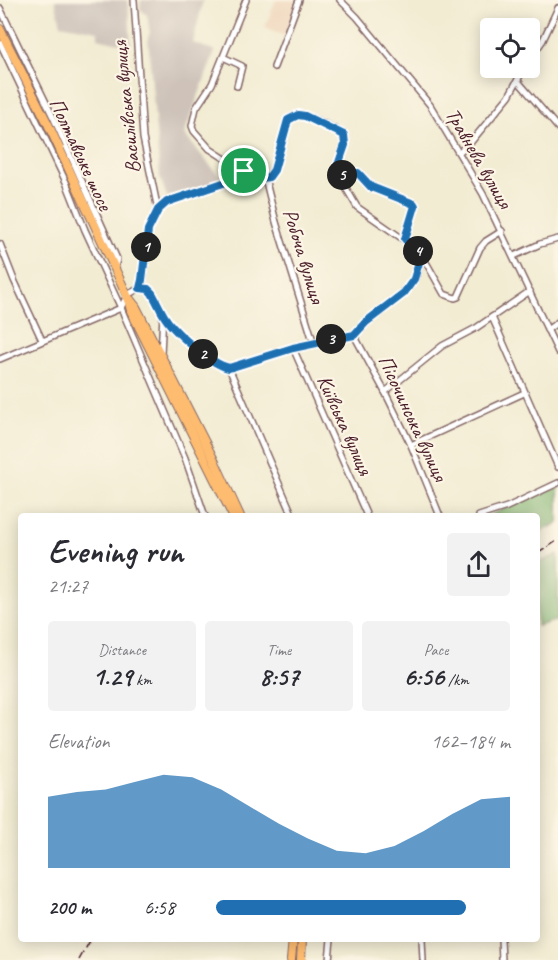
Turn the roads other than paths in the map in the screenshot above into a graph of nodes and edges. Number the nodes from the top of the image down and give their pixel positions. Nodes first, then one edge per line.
1 (134, 0) edge
2 (246, 0) edge
3 (299, 0) edge
4 (340, 0) edge
5 (0, 8) edge
6 (558, 9) edge
7 (0, 29) edge
8 (540, 44) edge
9 (3, 46) edge
10 (223, 57) junction
11 (274, 67) dead end
12 (519, 78) edge
13 (518, 81) junction
14 (237, 86) dead end
15 (558, 128) edge
16 (459, 152) junction
17 (244, 171) junction
18 (339, 176) junction
19 (265, 178) junction
20 (158, 210) junction
21 (502, 231) junction
22 (405, 239) junction
23 (558, 239) edge
24 (0, 244) edge
25 (421, 256) junction
26 (514, 256) junction
27 (114, 268) junction
28 (140, 288) junction
29 (530, 291) junction
30 (127, 295) junction
31 (121, 308) junction
32 (163, 314) junction
33 (492, 317) junction
34 (558, 322) edge
35 (548, 330) junction
36 (354, 335) junction
37 (42, 340) junction
38 (314, 344) junction
39 (293, 348) junction
40 (558, 352) edge
41 (161, 356) junction
42 (0, 359) edge
43 (229, 368) junction
44 (385, 392) junction
45 (524, 393) junction
46 (411, 445) junction
47 (558, 467) edge
48 (558, 483) edge
49 (204, 513) edge
50 (232, 513) edge
51 (239, 513) edge
52 (292, 513) edge
53 (366, 513) edge
54 (439, 513) edge
55 (488, 513) edge
56 (293, 942) edge
57 (302, 942) edge
58 (331, 942) edge
59 (422, 942) edge
60 (501, 942) edge
61 (291, 960) edge
62 (301, 960) edge
63 (329, 960) edge
64 (423, 960) edge
65 (502, 960) edge

1 - 20 street, Василівська вулиця
2 - 10 street
3 - 11 street
4 - 16 street, Травнева вулиця
5 - 27 street
6 - 8 street
7 - 9 highway, Полтавське шосе
9 - 27 highway, Полтавське шосе
9 - 31 street
10 - 14 street
10 - 17 street
12 - 13 street
13 - 15 street
13 - 16 street
16 - 21 street, Травнева вулиця
17 - 19 street
17 - 20 street
18 - 19 street
18 - 22 street
18 - 22 street
19 - 38 street, Робоча вулиця
20 - 28 street
21 - 25 street
21 - 26 street, Травнева вулиця
22 - 25 street
23 - 26 street
24 - 37 street
25 - 36 street
26 - 29 street, Травнева вулиця
27 - 30 highway, Полтавське шосе
28 - 30 street
28 - 32 street
29 - 33 street
29 - 35 street, Травнева вулиця
30 - 31 street
30 - 41 highway
30 - 50 highway
31 - 37 street
31 - 49 street
32 - 41 street
32 - 43 street
33 - 44 street
33 - 45 street
34 - 35 street
35 - 40 street, Травнева вулиця
36 - 38 street
36 - 44 street, Пісочинська вулиця
37 - 42 street
38 - 39 street
39 - 43 street
39 - 53 street, Київська вулиця
41 - 51 highway
43 - 52 street
44 - 46 street, Пісочинська вулиця
45 - 46 street
45 - 47 street
46 - 54 street, Пісочинська вулиця
48 - 55 street
56 - 61 highway
57 - 62 highway
58 - 63 street
59 - 64 street
60 - 65 street

